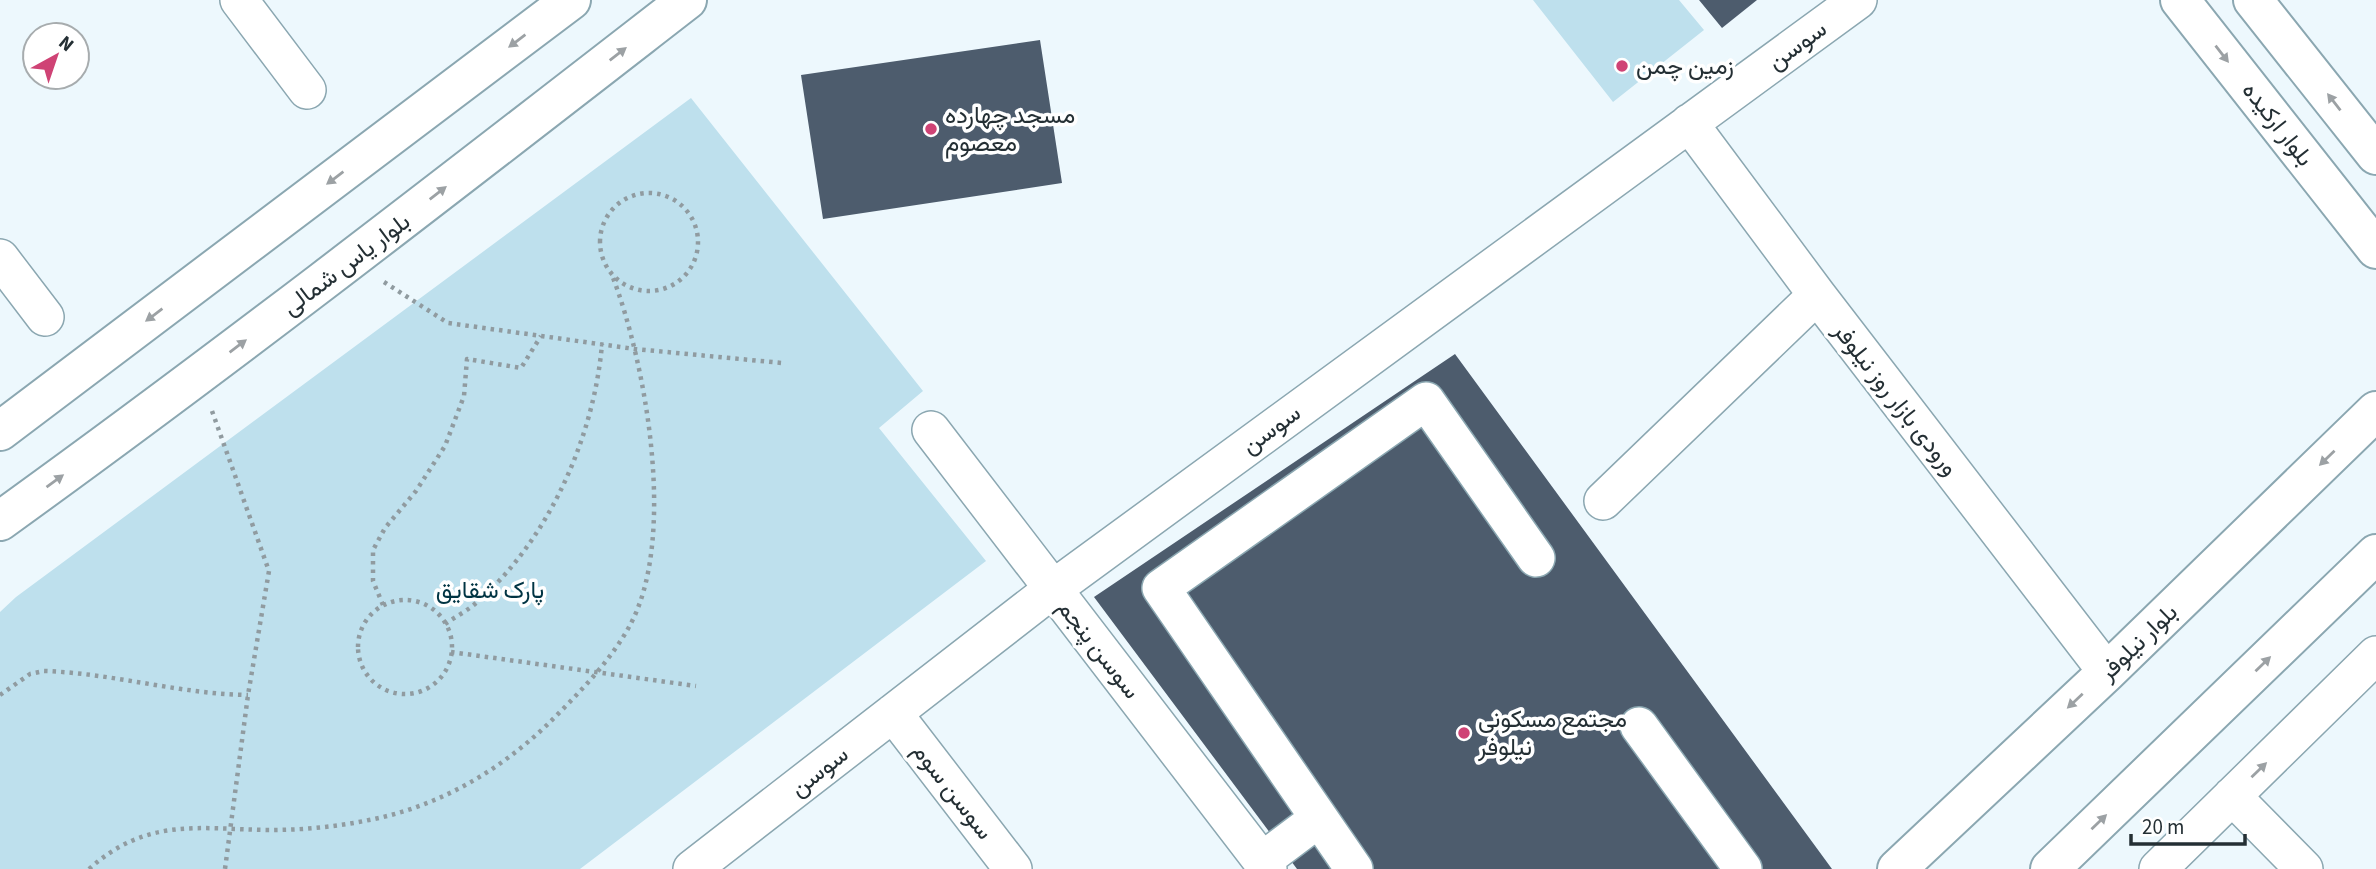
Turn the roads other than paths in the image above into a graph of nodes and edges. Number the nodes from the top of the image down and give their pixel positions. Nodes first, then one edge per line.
1 (239, 0) edge
2 (571, 0) edge
3 (687, 0) edge
4 (1858, 0) edge
5 (2180, 0) edge
6 (2253, 0) edge
7 (307, 90) dead end
8 (1689, 123) junction
9 (2376, 155) edge
10 (2376, 248) edge
11 (0, 258) edge
12 (1817, 295) junction
13 (45, 317) dead end
14 (2376, 411) edge
15 (930, 430) dead end
16 (0, 431) edge
17 (1603, 501) dead end
18 (0, 522) edge
19 (2376, 554) edge
20 (1536, 558) dead end
21 (1053, 589) junction
22 (2376, 655) edge
23 (2107, 672) junction
24 (892, 713) junction
25 (1639, 726) dead end
26 (2232, 796) junction
27 (1318, 818) junction
28 (1265, 865) edge
29 (692, 869) edge
30 (1013, 869) edge
31 (1354, 869) edge
32 (1742, 869) edge
33 (1896, 869) edge
34 (2050, 869) edge
35 (2158, 869) edge
36 (2304, 869) edge

1 - 7 street
2 -> 16 street
18 -> 3 street, بلوار یاس شمالی
4 - 8 street, سوسن
5 -> 10 street, بلوار ارکیده
9 -> 6 street
8 - 12 street, ورودی بازار روز نیلوفر
8 - 21 street, سوسن
11 - 13 street
12 - 17 street
12 - 23 street, ورودی بازار روز نیلوفر
14 -> 23 street, بلوار نیلوفر
15 - 21 street, سوسن پنجم
34 -> 19 street
20 - 27 street
21 - 24 street, سوسن
21 - 28 street, سوسن پنجم
26 -> 22 street
23 -> 33 street, بلوار نیلوفر
24 - 29 street, سوسن
24 - 30 street, سوسن سوم
25 - 32 street
26 - 35 street
26 - 36 street
27 - 28 street
27 - 31 street

